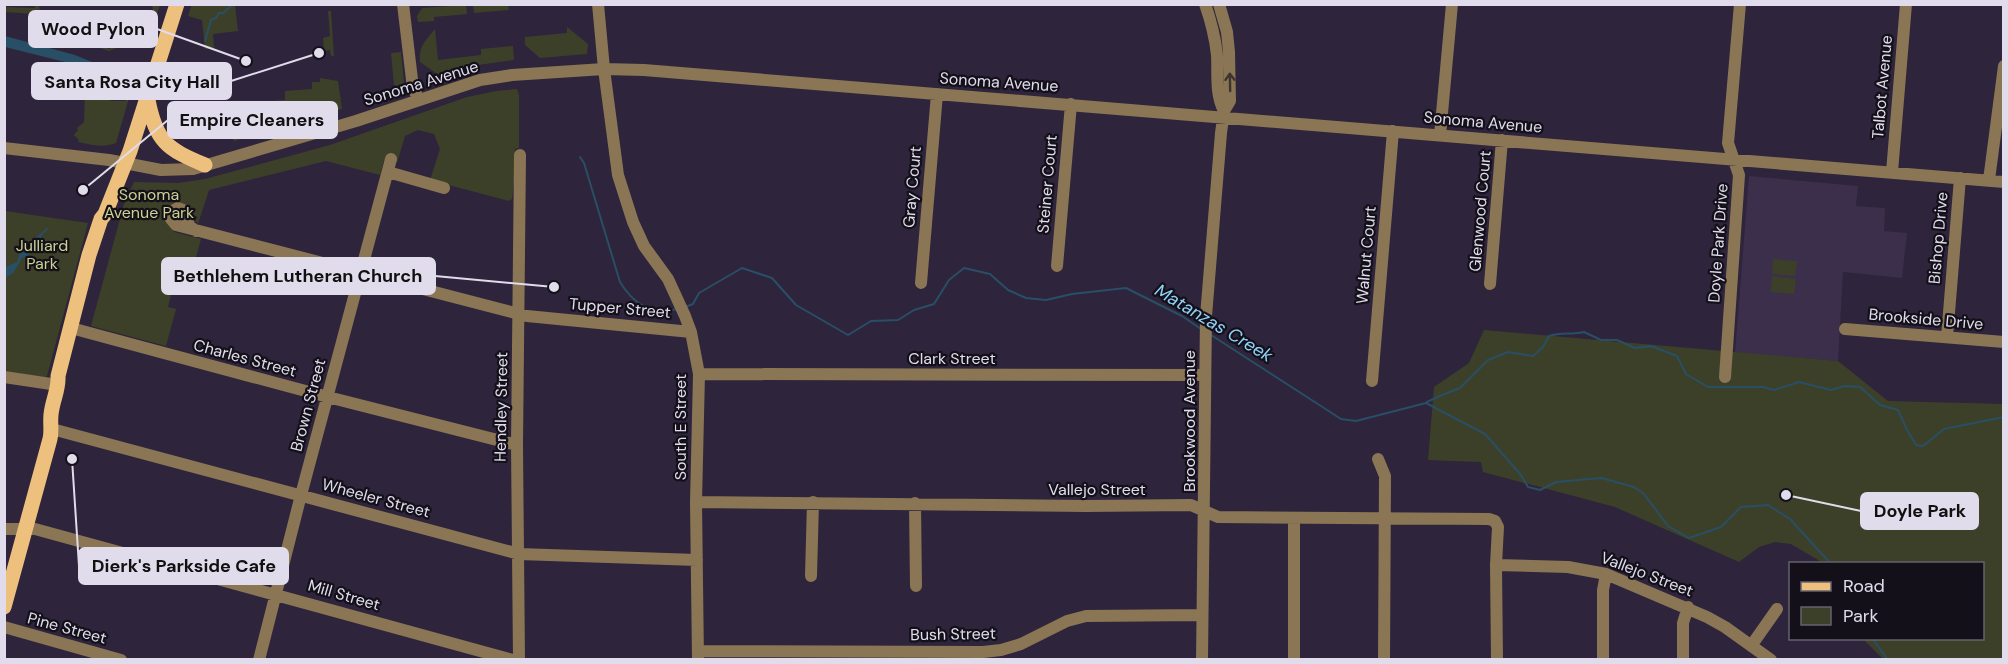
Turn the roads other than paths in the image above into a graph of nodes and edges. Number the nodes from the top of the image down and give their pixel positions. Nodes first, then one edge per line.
1 (177, 4) edge
2 (403, 4) edge
3 (598, 4) edge
4 (1205, 4) edge
5 (1219, 4) edge
6 (1452, 4) edge
7 (1740, 4) edge
8 (1906, 4) edge
9 (2004, 66) edge
10 (604, 69) junction
11 (937, 94) junction
12 (147, 98) junction
13 (419, 100) junction
14 (1071, 104) junction
15 (1223, 114) junction
16 (1393, 131) junction
17 (1440, 135) junction
18 (1502, 140) junction
19 (4, 148) edge
20 (520, 155) dead end
21 (1733, 158) junction
22 (392, 159) dead end
23 (125, 163) junction
24 (205, 165) junction
25 (388, 172) junction
26 (1892, 172) junction
27 (1960, 178) junction
28 (1989, 180) junction
29 (2004, 182) edge
30 (444, 188) dead end
31 (196, 231) dead end
32 (1057, 266) dead end
33 (361, 273) junction
34 (921, 283) dead end
35 (1490, 284) dead end
36 (519, 314) junction
37 (1845, 329) dead end
38 (75, 330) junction
39 (691, 332) junction
40 (1947, 337) junction
41 (2004, 342) edge
42 (699, 374) junction
43 (1205, 375) junction
44 (4, 377) edge
45 (1725, 377) dead end
46 (1372, 381) dead end
47 (58, 384) junction
48 (328, 397) junction
49 (51, 422) junction
50 (516, 445) junction
51 (1378, 459) dead end
52 (301, 495) junction
53 (696, 502) junction
54 (813, 502) junction
55 (915, 503) junction
56 (1205, 511) junction
57 (1294, 518) junction
58 (1384, 518) junction
59 (15, 529) edge
60 (519, 554) junction
61 (697, 560) junction
62 (1496, 565) junction
63 (4, 569) edge
64 (1606, 574) junction
65 (811, 576) dead end
66 (916, 586) dead end
67 (276, 594) junction
68 (4, 607) edge
69 (1688, 607) junction
70 (1778, 609) dead end
71 (1202, 615) junction
72 (4, 627) edge
73 (1751, 646) junction
74 (698, 655) edge
75 (121, 660) edge
76 (259, 660) edge
77 (513, 660) edge
78 (519, 660) edge
79 (1202, 660) edge
80 (1294, 660) edge
81 (1384, 660) edge
82 (1497, 660) edge
83 (1603, 660) edge
84 (1683, 660) edge
85 (1771, 660) edge

1 - 12 main road
2 - 13 street
3 - 10 street, South E Street
4 - 15 street, Brookwood Avenue
15 -> 5 street, Brookwood Avenue
6 - 17 street
7 - 21 street, Doyle Park Drive
8 - 26 street, Talbot Avenue
9 - 28 street
10 - 11 street, Sonoma Avenue
10 - 13 street, Sonoma Avenue
10 - 39 street, South E Street
11 - 14 street, Sonoma Avenue
11 - 34 street, Gray Court
12 - 23 main road
12 - 24 main road
13 - 24 street, Sonoma Avenue
14 - 15 street, Sonoma Avenue
14 - 32 street, Steiner Court
15 - 16 street, Sonoma Avenue
15 - 43 street, Brookwood Avenue
16 - 17 street, Sonoma Avenue
16 - 46 street, Walnut Court
17 - 18 street, Sonoma Avenue
18 - 21 street, Sonoma Avenue
18 - 35 street, Glenwood Court
19 - 23 street, Sonoma Avenue
20 - 36 street, Hendley Street
21 - 26 street, Sonoma Avenue
21 - 45 street, Doyle Park Drive
22 - 25 street, Brown Street
23 - 24 street, Sonoma Avenue
23 - 38 main road
25 - 30 street
25 - 33 street, Brown Street
26 - 27 street, Sonoma Avenue
27 - 28 street, Sonoma Avenue
27 - 40 street, Bishop Drive
28 - 29 street, Sonoma Avenue
31 - 33 street, Tupper Street
33 - 36 street, Tupper Street
33 - 48 street, Brown Street
36 - 39 street, Tupper Street
36 - 50 street, Hendley Street
37 - 40 street, Brookside Drive
38 - 47 main road
38 - 48 street, Charles Street
39 - 42 street, South E Street
40 - 41 street, Brookside Drive
42 - 43 street, Clark Street
42 - 53 street, South E Street
43 - 56 street, Brookwood Avenue
44 - 47 street
47 - 49 main road
48 - 50 street, Charles Street
48 - 52 street, Brown Street
49 - 52 street, Wheeler Street
49 - 59 main road
50 - 60 street, Hendley Street
51 - 58 street
52 - 60 street, Wheeler Street
52 - 67 street, Brown Street
53 - 54 street, Vallejo Street
53 - 61 street, South E Street
54 - 55 street, Vallejo Street
54 - 65 street
55 - 56 street, Vallejo Street
55 - 66 street
56 - 57 street, Vallejo Street
56 - 71 street, Brookwood Avenue
57 - 58 street, Vallejo Street
57 - 80 street
58 - 62 street, Vallejo Street
58 - 81 street
59 - 63 main road
59 - 67 street, Mill Street
59 - 68 main road
60 - 61 street, Wheeler Street
60 - 78 street, Hendley Street
61 - 74 street, South E Street
62 - 64 street, Vallejo Street
62 - 82 street
64 - 69 street, Vallejo Street
64 - 83 street
67 - 76 street, Brown Street
67 - 77 street, Mill Street
69 - 73 street, Vallejo Street
69 - 84 street
70 - 73 street
71 - 74 street, Bush Street
71 - 79 street, Brookwood Avenue
72 - 75 street, Pine Street
73 - 85 street, Vallejo Street

